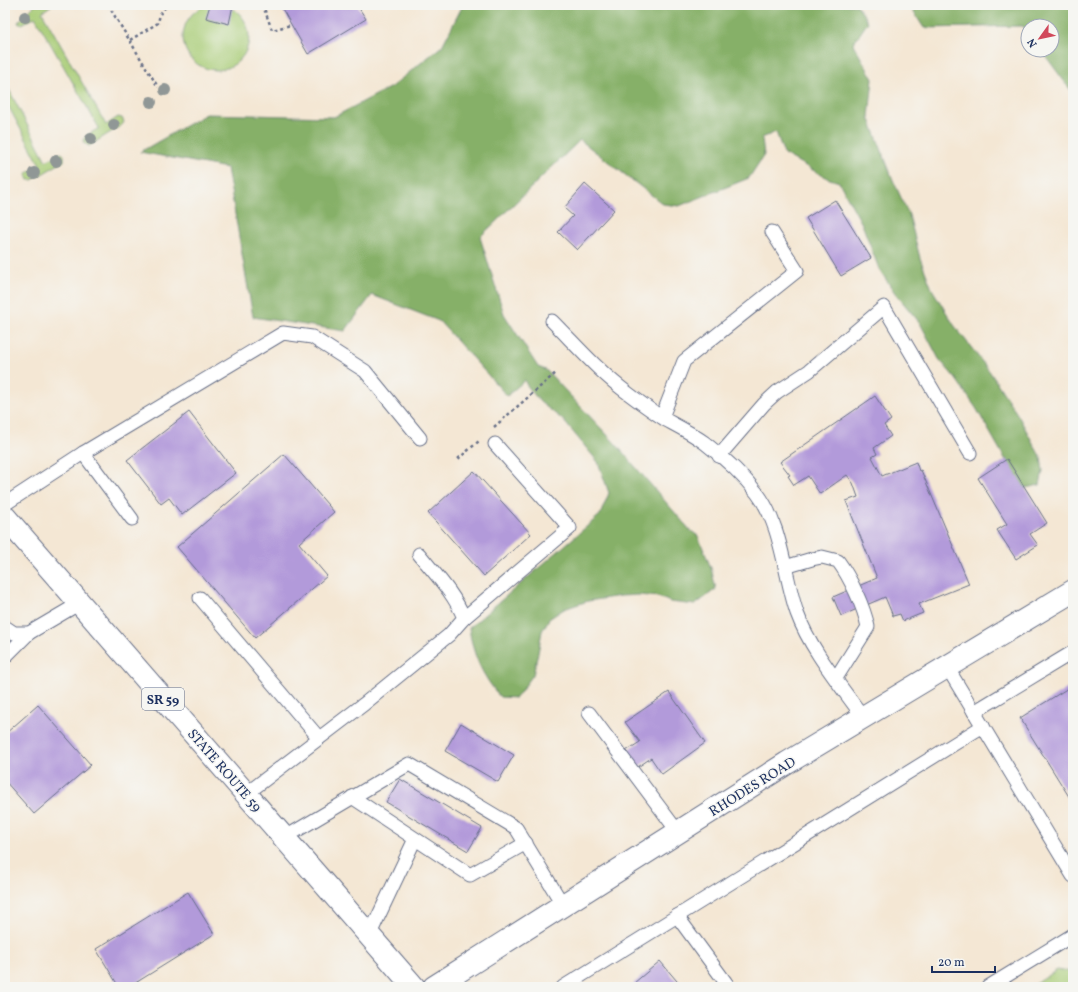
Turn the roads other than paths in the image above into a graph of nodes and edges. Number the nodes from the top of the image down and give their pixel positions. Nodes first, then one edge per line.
1 (772, 232) dead end
2 (552, 321) dead end
3 (662, 417) junction
4 (420, 438) dead end
5 (495, 444) dead end
6 (83, 453) junction
7 (970, 453) dead end
8 (719, 456) junction
9 (5, 504) edge
10 (5, 517) edge
11 (132, 519) dead end
12 (419, 554) dead end
13 (784, 567) junction
14 (1073, 591) edge
15 (200, 598) dead end
16 (80, 603) junction
17 (464, 618) junction
18 (5, 627) edge
19 (29, 633) junction
20 (1073, 652) edge
21 (5, 657) edge
22 (947, 667) junction
23 (836, 678) junction
24 (974, 712) junction
25 (589, 713) dead end
26 (863, 717) junction
27 (983, 726) junction
28 (319, 738) junction
29 (246, 794) junction
30 (352, 797) junction
31 (678, 832) junction
32 (284, 838) junction
33 (415, 839) junction
34 (526, 843) junction
35 (1073, 876) edge
36 (563, 905) junction
37 (677, 916) junction
38 (1073, 935) edge
39 (369, 936) junction
40 (414, 987) edge
41 (434, 987) edge
42 (563, 987) edge
43 (729, 987) edge
44 (988, 987) edge

1 - 3 lane
2 - 3 lane
3 - 8 lane
4 - 6 lane
5 - 17 lane
6 - 9 lane
6 - 11 lane
7 - 8 lane
8 - 13 lane
10 - 16 street, STATE ROUTE 59 / SR 59
12 - 17 lane
13 - 23 lane
13 - 23 lane
14 - 22 street, RHODES ROAD
15 - 28 lane
16 - 19 lane
16 - 29 street, STATE ROUTE 59 / SR 59
17 - 28 lane
18 - 19 lane
19 - 21 lane
20 - 24 lane
22 - 24 lane
22 - 26 street, RHODES ROAD
23 - 26 lane
24 - 27 lane
25 - 31 lane
26 - 31 street, RHODES ROAD
27 - 35 lane
27 - 37 lane
28 - 29 lane
29 - 32 street, STATE ROUTE 59 / SR 59
30 - 32 lane
30 - 33 lane
30 - 34 lane
31 - 36 street, RHODES ROAD
32 - 39 street, STATE ROUTE 59 / SR 59
33 - 34 lane
33 - 39 lane
34 - 36 lane
36 - 41 street, RHODES ROAD
37 - 42 lane
37 - 43 lane
38 - 44 lane
39 - 40 street, STATE ROUTE 59 / SR 59

